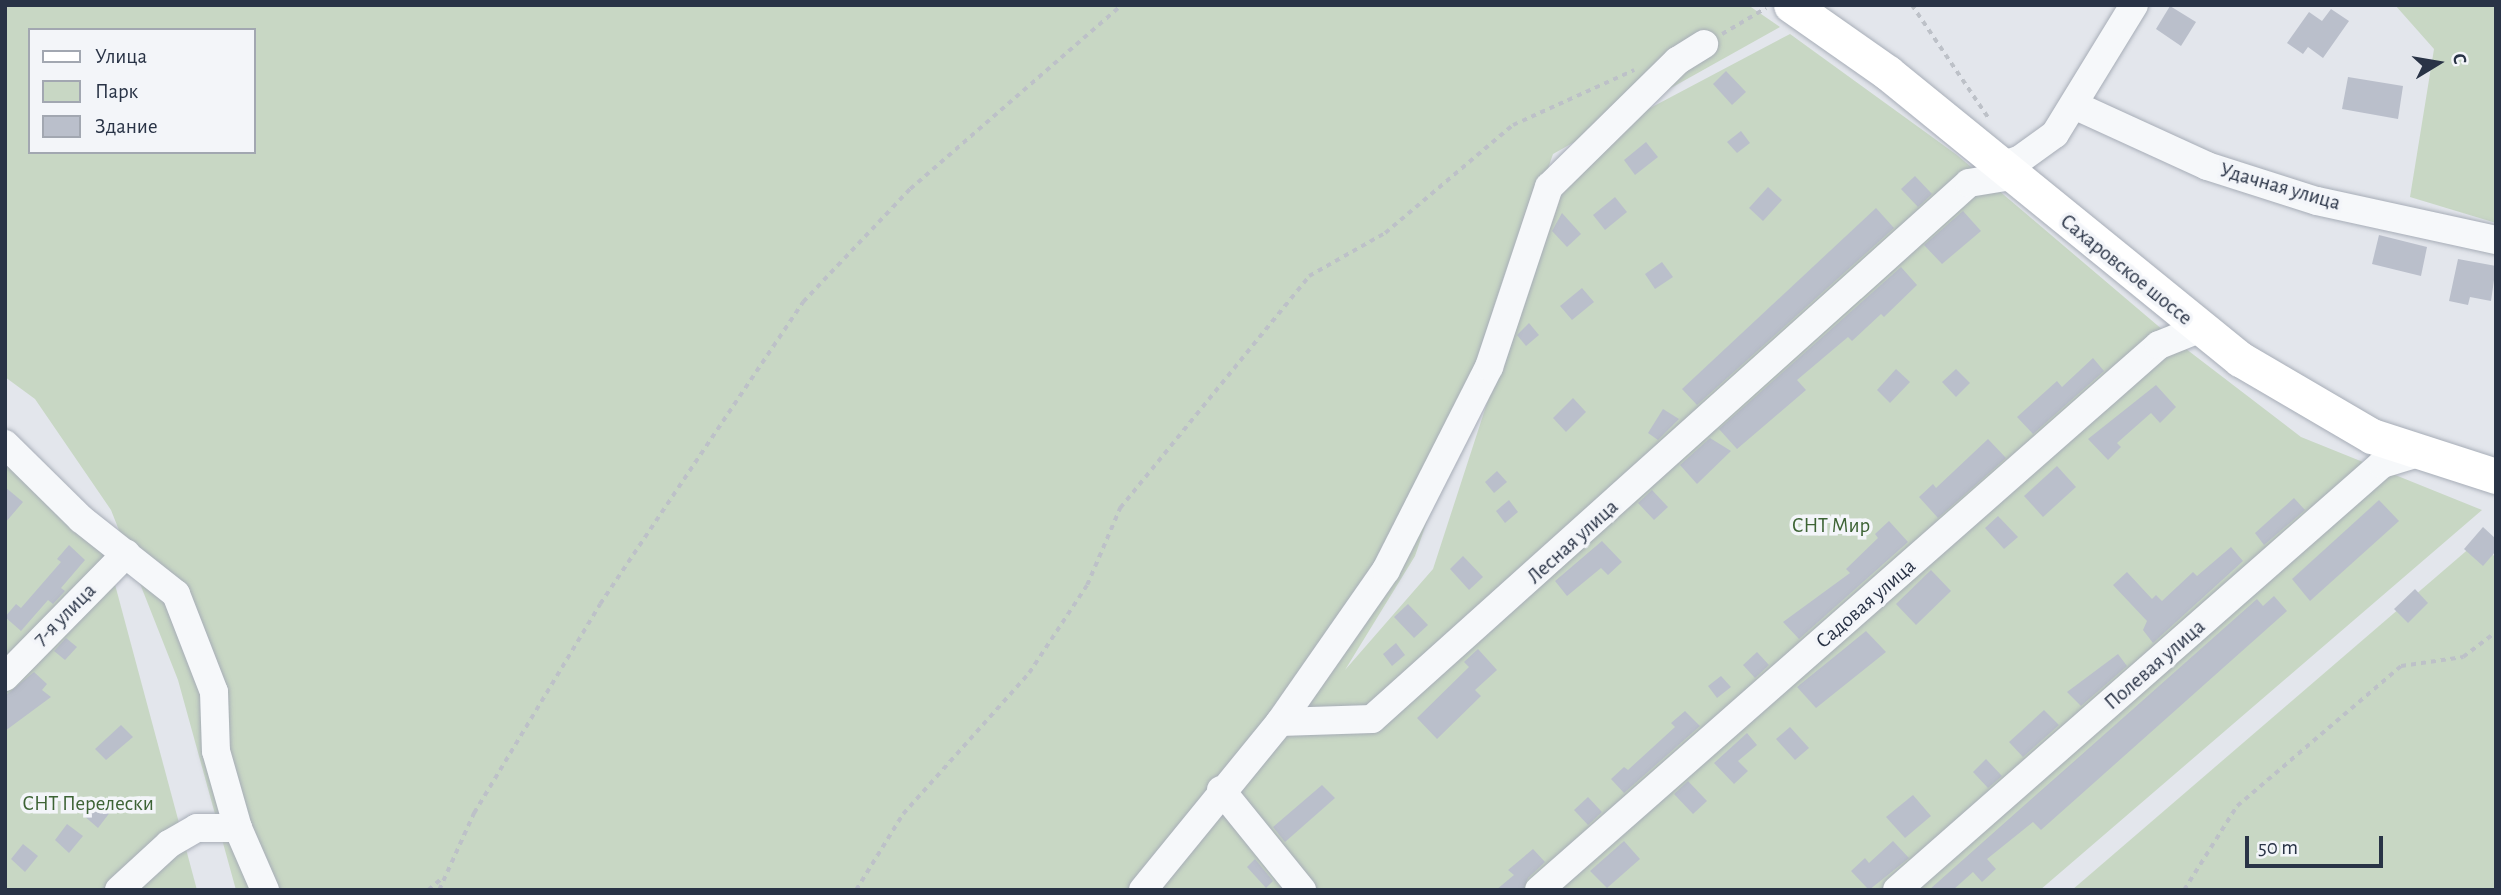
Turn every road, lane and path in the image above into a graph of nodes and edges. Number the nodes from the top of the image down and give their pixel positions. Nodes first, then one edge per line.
1 (1122, 5) edge
2 (1771, 5) edge
3 (1791, 5) edge
4 (1912, 5) edge
5 (2134, 5) edge
6 (1704, 44) joint
7 (1644, 66) dead end
8 (2074, 105) junction
9 (1993, 124) dead end
10 (2006, 171) junction
11 (2496, 240) edge
12 (2199, 329) junction
13 (5, 444) edge
14 (2419, 453) junction
15 (2496, 477) edge
16 (126, 554) junction
17 (2496, 632) edge
18 (5, 677) edge
19 (1280, 722) junction
20 (1221, 790) junction
21 (238, 828) junction
22 (441, 878) junction
23 (119, 890) edge
24 (265, 890) edge
25 (428, 890) edge
26 (439, 890) edge
27 (856, 890) edge
28 (1143, 890) edge
29 (1302, 890) edge
30 (1539, 890) edge
31 (1897, 890) edge
32 (2184, 890) edge

1 - 22 path
2 - 6 path
3 - 10 main road, Сахаровское шоссе
4 - 9 path
5 - 8 street
6 - 19 street
7 - 27 path
8 - 10 street
8 - 11 street, Удачная улица
10 - 12 main road, Сахаровское шоссе
10 - 19 street, Лесная улица
12 - 14 main road, Сахаровское шоссе
12 - 30 street, Садовая улица
13 - 16 street
14 - 15 main road, Сахаровское шоссе
14 - 31 street, Полевая улица
16 - 18 street, 7-я улица
16 - 21 street
17 - 32 path
19 - 20 street
20 - 28 street
20 - 29 street
21 - 23 street
21 - 24 street
22 - 25 path
22 - 26 path

